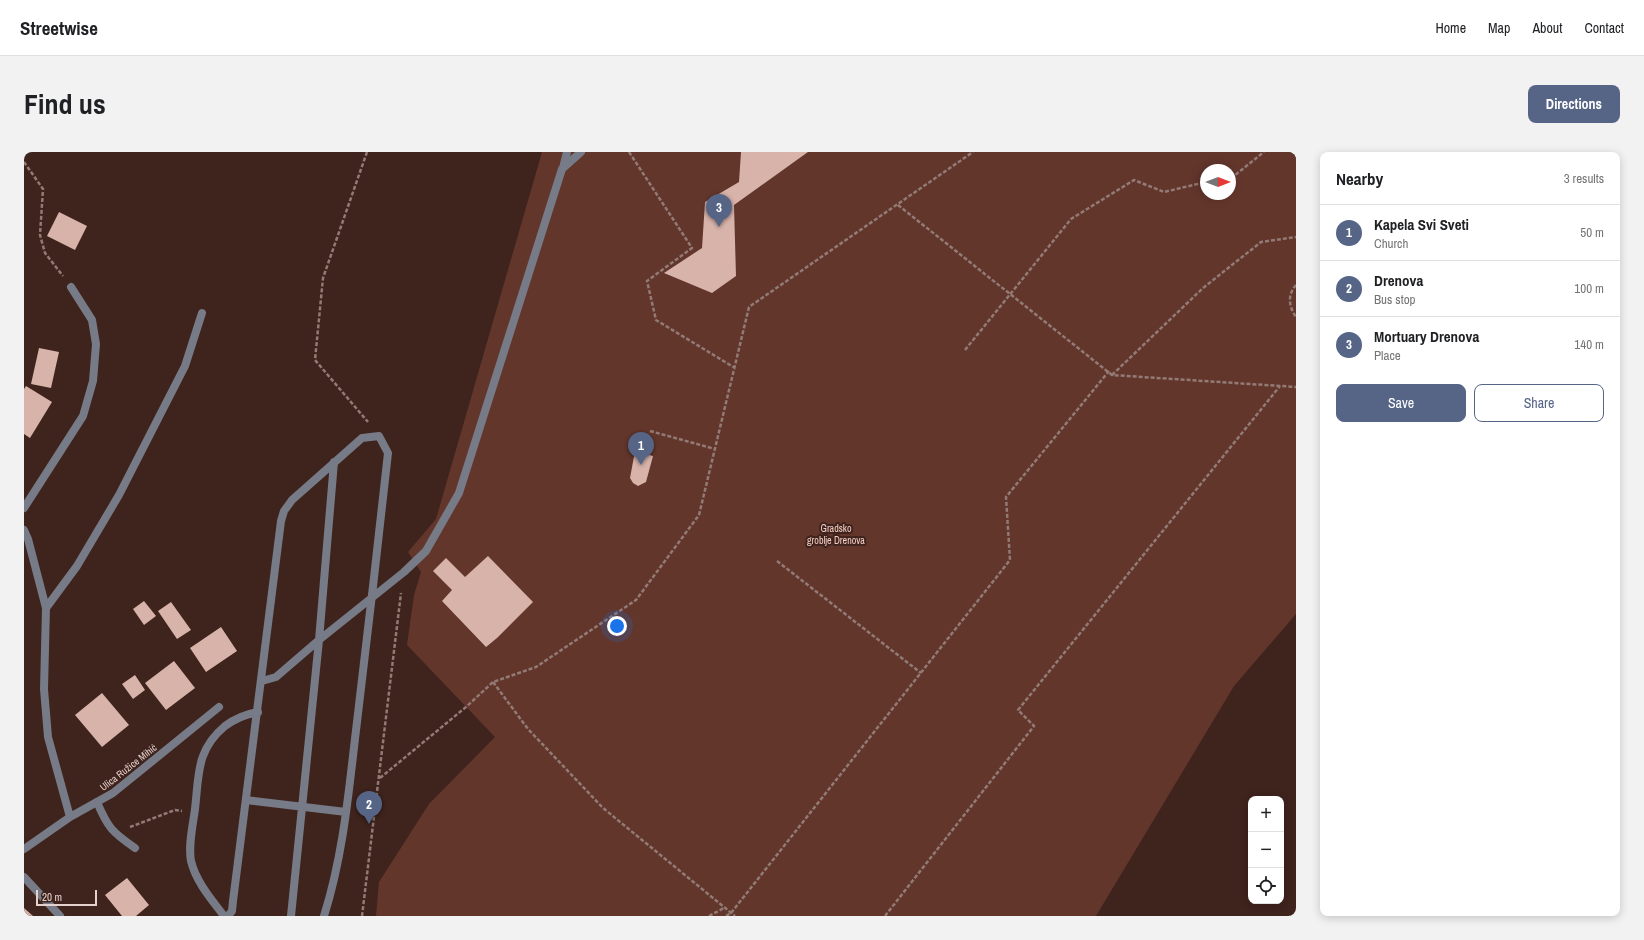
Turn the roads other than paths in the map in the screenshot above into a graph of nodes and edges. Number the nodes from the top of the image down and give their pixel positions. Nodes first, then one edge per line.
1 (567, 152) edge
2 (581, 152) edge
3 (562, 169) junction
4 (71, 287) road end
5 (202, 313) dead end
6 (334, 462) junction
7 (24, 508) edge
8 (24, 530) edge
9 (372, 596) junction
10 (46, 608) junction
11 (319, 640) junction
12 (262, 681) junction
13 (219, 707) dead end
14 (258, 712) junction
15 (246, 800) junction
16 (97, 802) junction
17 (303, 806) junction
18 (346, 812) junction
19 (70, 817) junction
20 (135, 848) dead end
21 (24, 850) edge
22 (24, 877) edge
23 (60, 916) edge
24 (224, 916) edge
25 (228, 916) edge
26 (291, 916) edge
27 (324, 916) edge

1 - 3 street
2 - 3 street
3 - 9 street
4 - 7 street
5 - 10 street
6 - 9 street
6 - 11 street
6 - 12 street
8 - 10 street
9 - 11 street
9 - 18 street
10 - 19 street
11 - 12 street
11 - 17 street
12 - 14 street
13 - 16 street, Ulica Ružice Mihić
14 - 15 street
14 - 24 street
15 - 17 street
15 - 25 street
16 - 19 street, Ulica Ružice Mihić
16 - 20 street
17 - 18 street
17 - 26 street
18 - 27 street
19 - 21 street, Ulica Ružice Mihić
22 - 23 street

